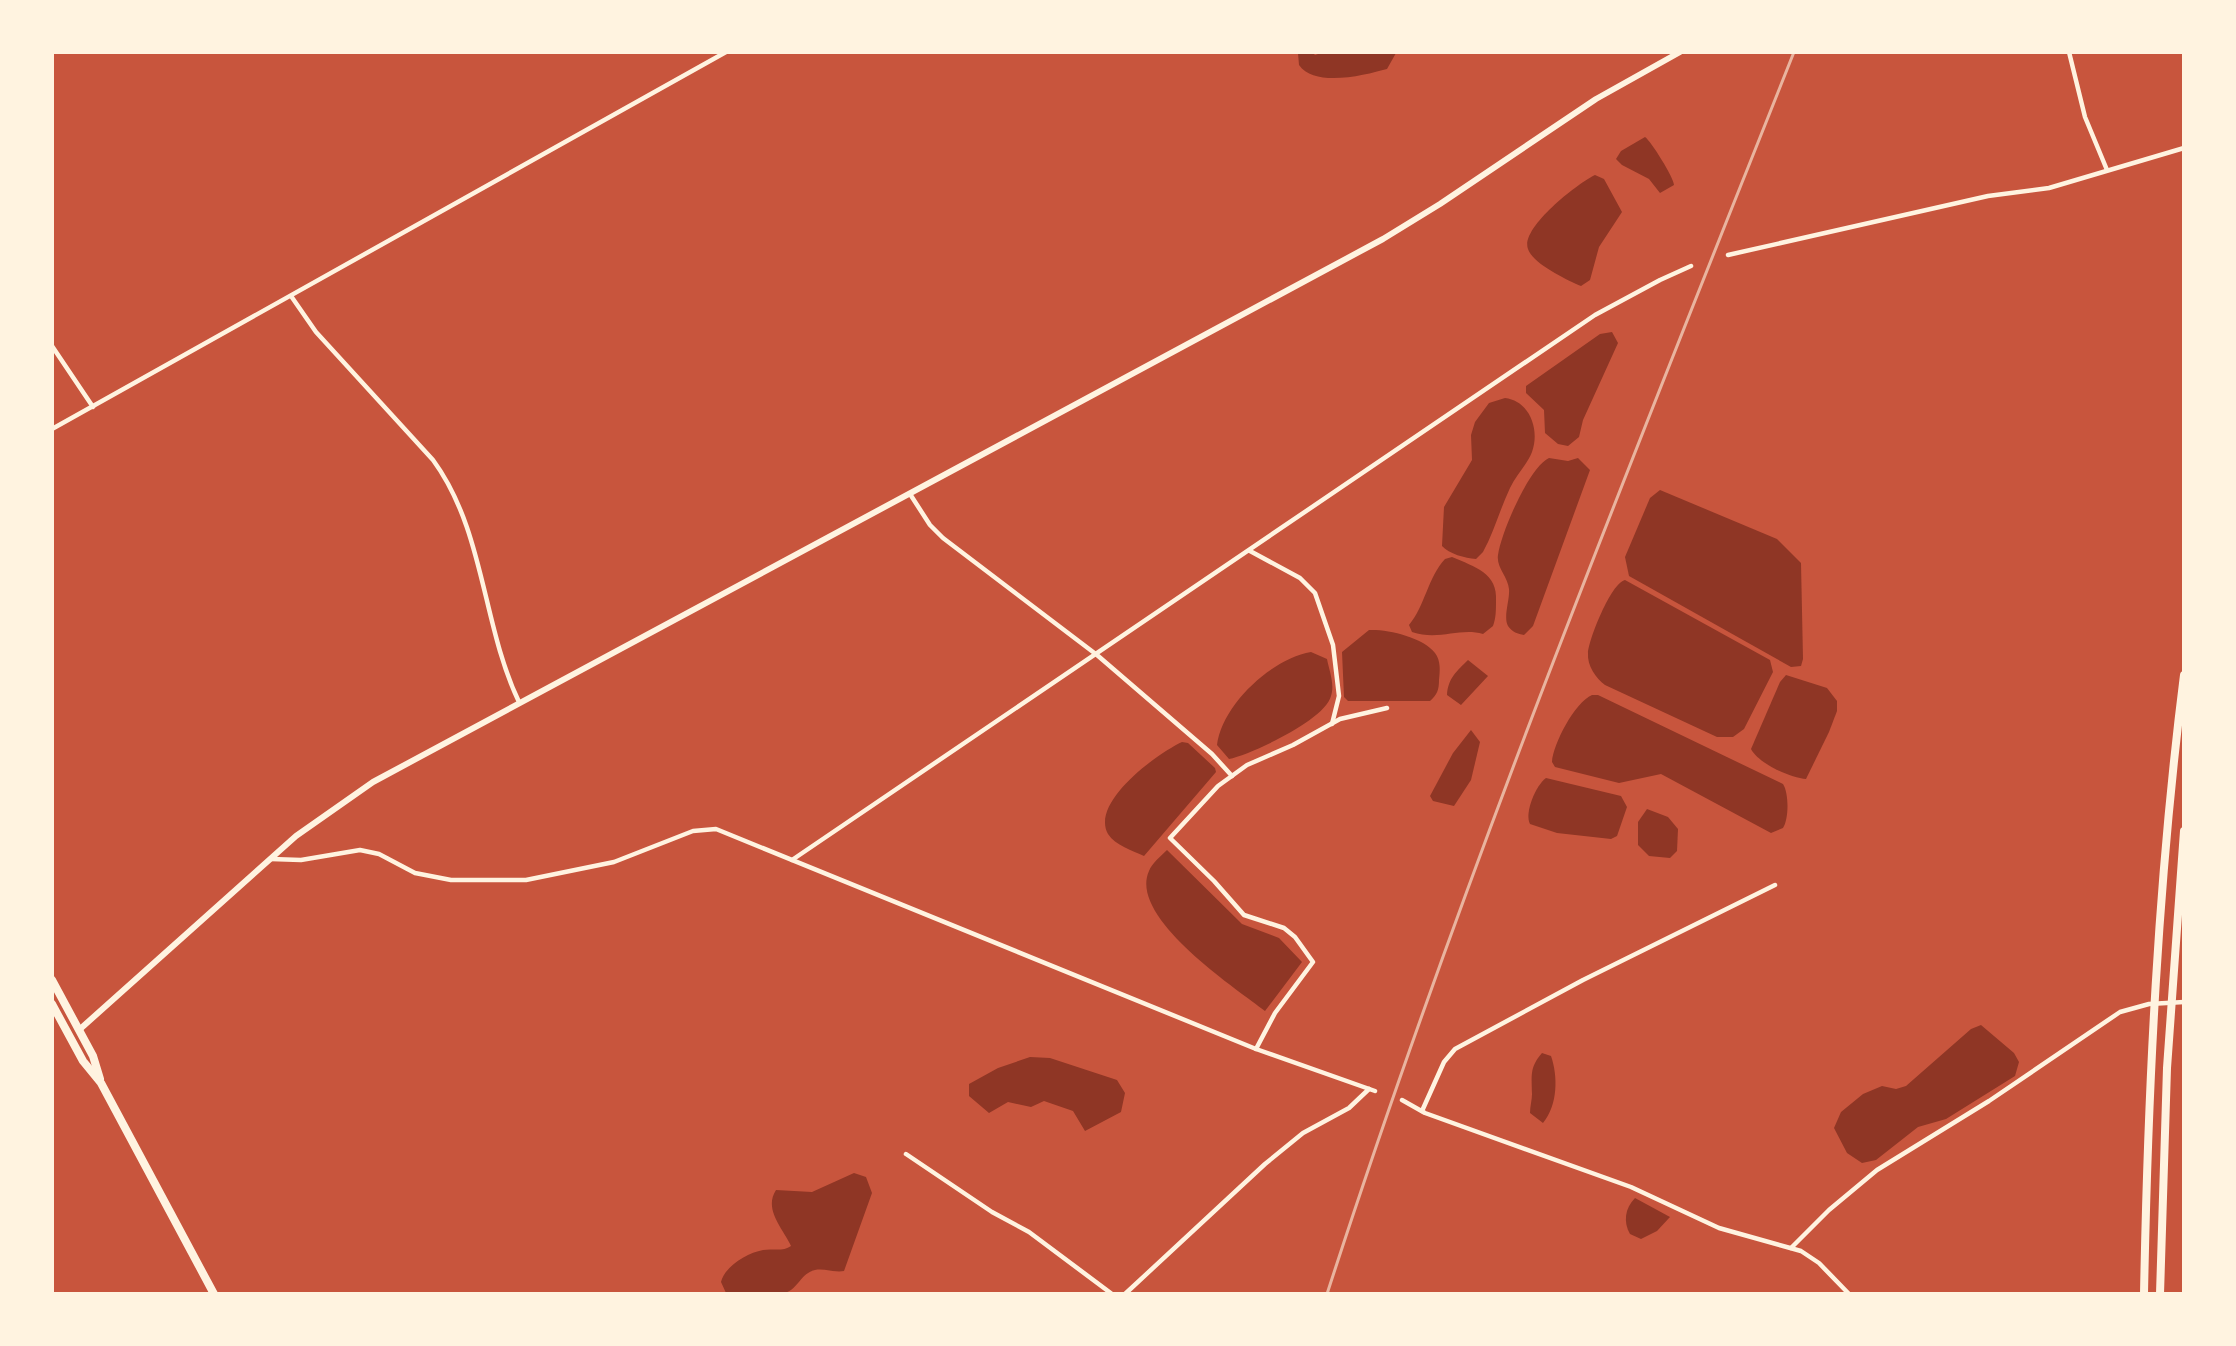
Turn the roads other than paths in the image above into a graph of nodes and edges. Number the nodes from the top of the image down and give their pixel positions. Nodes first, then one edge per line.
1 (726, 52) edge
2 (1680, 52) edge
3 (2069, 52) edge
4 (2184, 148) edge
5 (2107, 170) junction
6 (1728, 255) dead end
7 (1691, 266) dead end
8 (291, 296) junction
9 (52, 346) edge
10 (93, 407) junction
11 (52, 429) edge
12 (910, 494) junction
13 (1250, 551) junction
14 (1097, 655) junction
15 (2184, 675) edge
16 (519, 702) junction
17 (1387, 708) dead end
18 (1331, 725) junction
19 (1232, 776) junction
20 (2184, 831) edge
21 (271, 859) junction
22 (792, 860) junction
23 (1775, 885) dead end
24 (52, 980) edge
25 (2184, 1002) edge
26 (52, 1004) edge
27 (79, 1030) junction
28 (1256, 1049) junction
29 (101, 1083) junction
30 (1369, 1089) junction
31 (1375, 1091) dead end
32 (1402, 1100) dead end
33 (1422, 1111) junction
34 (906, 1154) dead end
35 (1791, 1248) junction
36 (214, 1293) edge
37 (1112, 1293) edge
38 (1127, 1293) edge
39 (1850, 1293) edge
40 (2144, 1293) edge
41 (2160, 1293) edge

1 - 8 street
2 - 12 main road
3 - 5 street
4 - 5 street
5 - 6 street
7 - 13 street
8 - 10 street
8 - 16 street
9 - 10 street
10 - 11 street
12 - 14 street
12 - 16 main road
13 - 14 street
13 - 18 street
14 - 19 street
14 - 22 street
15 - 40 highway
16 - 21 main road
17 - 18 street
18 - 19 street
19 - 28 street
20 - 41 highway
21 - 22 street
21 - 27 main road
22 - 28 street
23 - 33 street
24 - 27 highway
25 - 35 street
26 - 29 highway
27 - 29 highway
28 - 30 street
29 - 36 highway
30 - 31 street
30 - 38 street
32 - 33 street
33 - 35 street
34 - 37 street
35 - 39 street

